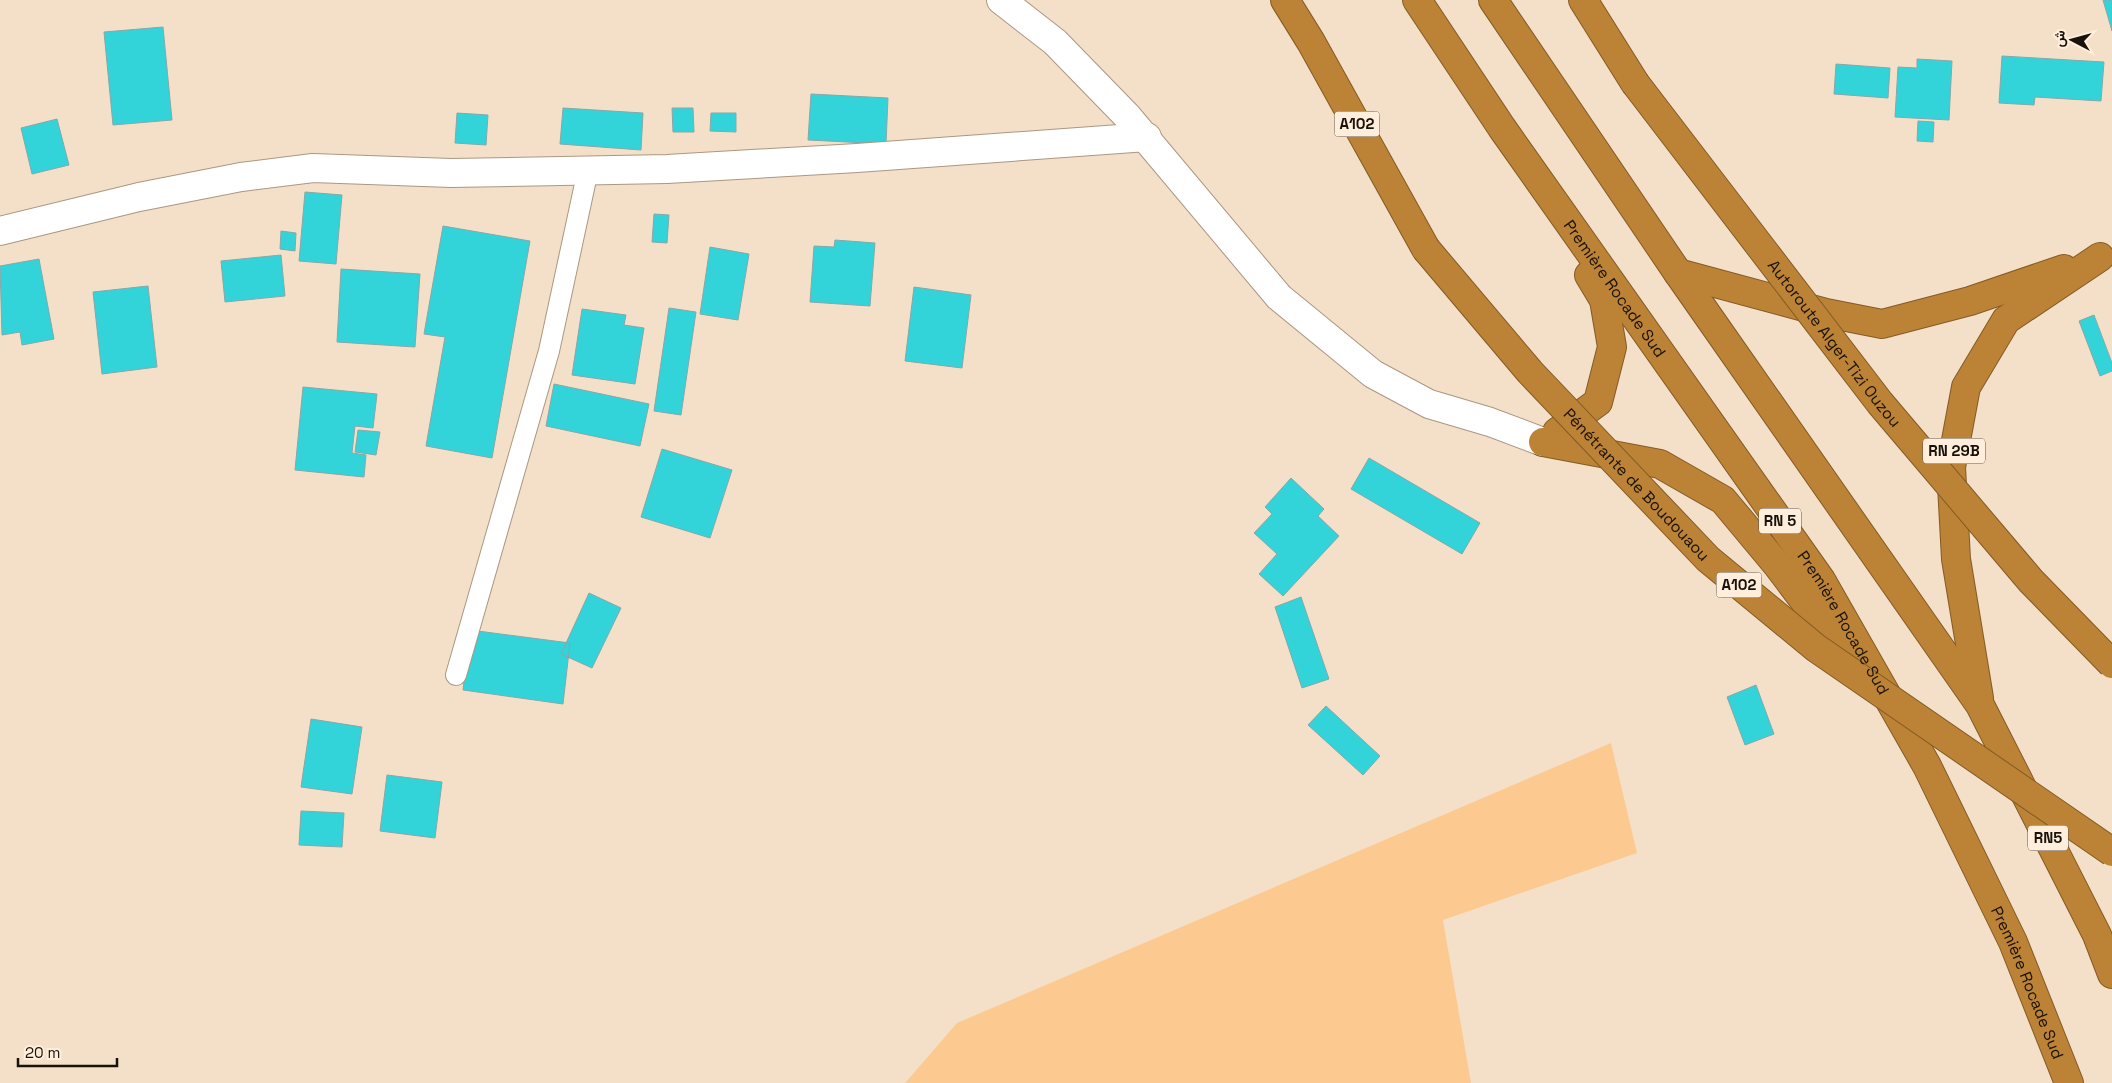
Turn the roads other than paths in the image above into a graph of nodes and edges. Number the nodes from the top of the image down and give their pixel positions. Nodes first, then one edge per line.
1 (1000, 0) edge
2 (1286, 0) edge
3 (1417, 0) edge
4 (1494, 0) edge
5 (1583, 0) edge
6 (1502, 128) junction
7 (1146, 137) junction
8 (588, 170) junction
9 (0, 232) edge
10 (2106, 255) edge
11 (1678, 273) junction
12 (1544, 442) junction
13 (2112, 664) edge
14 (456, 675) dead end
15 (1980, 705) junction
16 (1927, 766) junction
17 (2112, 852) edge
18 (2112, 974) edge
19 (2070, 1083) edge

1 - 7 street
2 - 17 highway, Pénétrante de Boudouaou / A102, bridge
3 - 6 highway, Première Rocade Sud / RN 5
4 - 11 highway
5 - 13 highway, Autoroute Alger-Tizi Ouzou, bridge
6 - 12 highway
6 - 16 highway, Première Rocade Sud / RN 5
7 - 8 street
7 - 12 street
8 - 9 street
8 - 14 lane
10 - 11 highway, RN 29B
10 - 15 highway, RN 29B
11 - 15 highway
12 - 16 highway
15 - 18 highway, RN5
16 - 19 highway, Première Rocade Sud / RN 5

